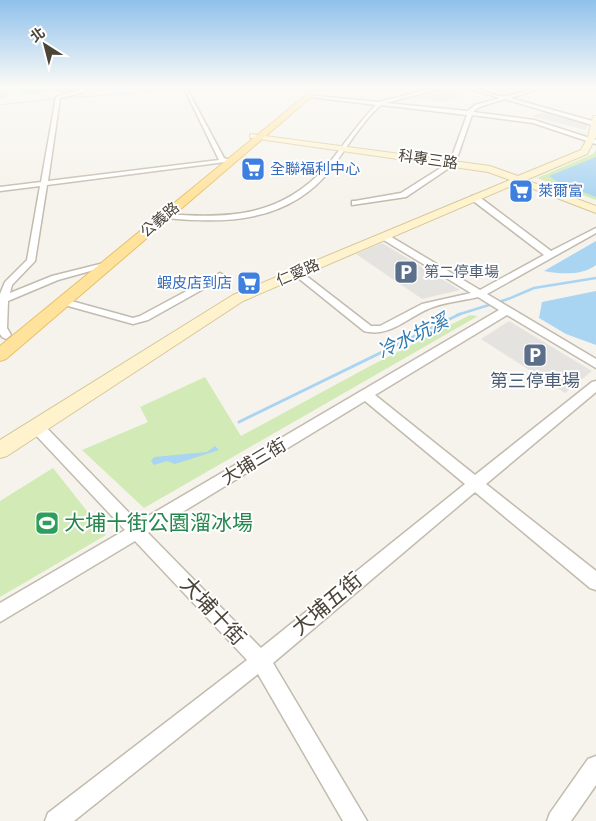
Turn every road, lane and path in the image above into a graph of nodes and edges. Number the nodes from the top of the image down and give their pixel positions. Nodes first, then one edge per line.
1 (53, 124) edge
2 (204, 124) edge
3 (272, 124) edge
4 (363, 124) edge
5 (467, 124) edge
6 (541, 124) edge
7 (596, 124) edge
8 (258, 135) junction
9 (593, 141) edge
10 (346, 147) junction
11 (223, 161) junction
12 (454, 162) junction
13 (522, 178) junction
14 (43, 184) junction
15 (0, 189) edge
16 (475, 198) junction
17 (355, 203) dead end
18 (596, 205) edge
19 (596, 210) edge
20 (166, 216) junction
21 (596, 230) edge
22 (385, 237) junction
23 (550, 255) junction
24 (108, 265) junction
25 (86, 271) junction
26 (296, 273) junction
27 (220, 276) dead end
28 (482, 295) junction
29 (2, 301) edge
30 (64, 302) junction
31 (504, 308) junction
32 (3, 337) edge
33 (0, 355) edge
34 (596, 364) edge
35 (596, 385) edge
36 (365, 394) junction
37 (36, 426) junction
38 (0, 450) edge
39 (473, 483) junction
40 (139, 531) junction
41 (596, 582) edge
42 (0, 613) edge
43 (261, 661) junction
44 (596, 767) edge
45 (56, 821) edge
46 (356, 821) edge
47 (558, 821) edge

1 - 14 street
2 - 11 street
3 - 8 main road, 公義路
4 - 10 street
5 - 12 street
6 - 9 street
7 - 9 street
8 - 10 street, 科專三路
8 - 11 main road, 公義路
9 - 13 street, 仁愛路
10 - 12 street, 科專三路
10 - 20 street
11 - 14 street
11 - 20 main road, 公義路
11 - 25 main road, 公義路
12 - 13 street, 科專三路
12 - 17 street
13 - 16 street, 仁愛路
13 - 18 street, 科專三路
13 - 19 street, 科專三路
14 - 15 street
14 - 29 street
16 - 22 street, 仁愛路
16 - 23 street
20 - 24 main road, 公義路
21 - 23 street
22 - 26 street, 仁愛路
22 - 28 street
23 - 28 street
24 - 25 street
24 - 30 main road, 公義路
25 - 29 street
25 - 32 main road, 公義路
26 - 28 street
26 - 37 street, 仁愛路
27 - 30 street
28 - 31 street
29 - 32 street
30 - 33 main road, 公義路
31 - 34 street
31 - 36 street, 大埔三街
35 - 39 street, 大埔五街
36 - 39 street
36 - 40 street, 大埔三街
37 - 38 street, 仁愛路
37 - 40 street, 大埔十街
39 - 41 street
39 - 43 street, 大埔五街
40 - 42 street, 大埔三街
40 - 43 street, 大埔十街
43 - 45 street, 大埔五街
43 - 46 street, 大埔十街
44 - 47 street

